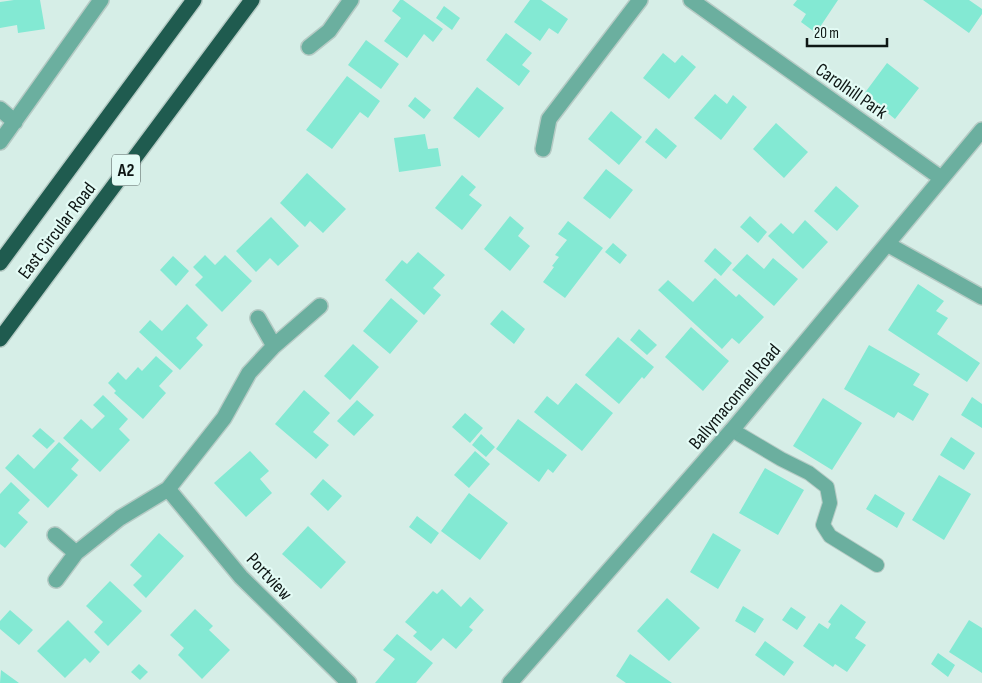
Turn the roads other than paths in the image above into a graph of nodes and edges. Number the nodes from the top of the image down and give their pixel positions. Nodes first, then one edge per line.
1 (101, 0) edge
2 (194, 0) edge
3 (252, 0) edge
4 (351, 0) edge
5 (640, 0) edge
6 (691, 0) edge
7 (309, 47) dead end
8 (0, 109) edge
9 (15, 122) junction
10 (982, 130) edge
11 (0, 142) edge
12 (543, 149) dead end
13 (941, 178) junction
14 (887, 244) junction
15 (0, 263) edge
16 (982, 298) edge
17 (320, 306) dead end
18 (258, 318) dead end
19 (0, 339) edge
20 (274, 346) junction
21 (732, 430) junction
22 (168, 489) junction
23 (55, 535) dead end
24 (76, 553) junction
25 (877, 565) dead end
26 (56, 580) dead end
27 (349, 683) edge
28 (510, 683) edge

1 - 9 street
2 - 15 highway, East Circular Road / A2
3 - 19 highway, East Circular Road / A2
4 - 7 street
5 - 12 street
6 - 13 street, Carolhill Park
8 - 9 street
9 - 11 street
10 - 13 street, Ballymaconnell Road
13 - 14 street, Ballymaconnell Road
14 - 16 street
14 - 21 street, Ballymaconnell Road
17 - 20 street
18 - 20 street
20 - 22 street
21 - 25 lane
21 - 28 street, Ballymaconnell Road
22 - 24 street
22 - 27 street, Portview
23 - 24 street
24 - 26 street

